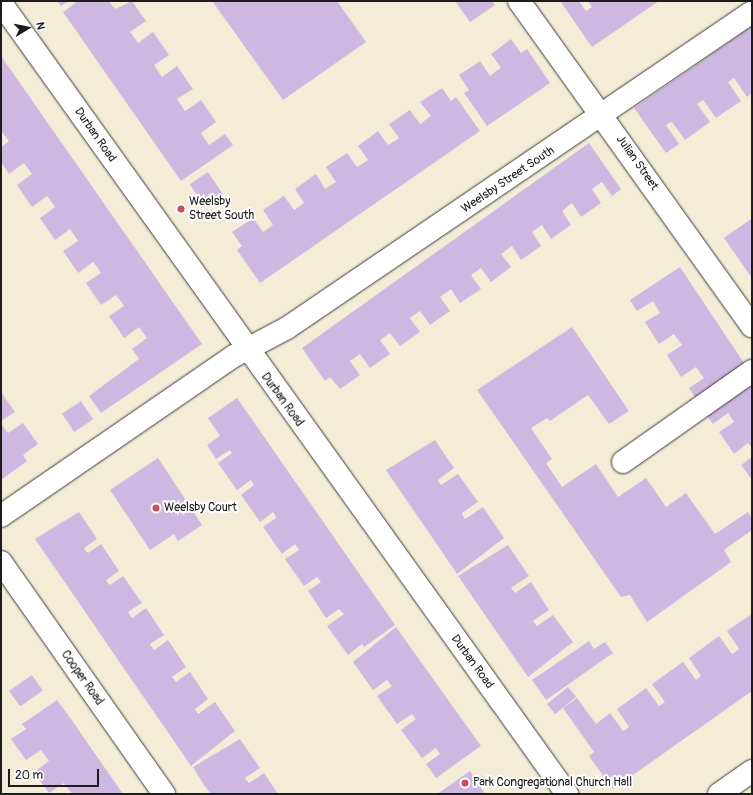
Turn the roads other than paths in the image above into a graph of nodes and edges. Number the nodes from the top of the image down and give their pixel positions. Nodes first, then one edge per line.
1 (519, 1) edge
2 (1, 3) edge
3 (752, 12) edge
4 (603, 116) junction
5 (752, 326) edge
6 (246, 350) junction
7 (752, 371) edge
8 (623, 462) dead end
9 (1, 516) edge
10 (1, 562) edge
11 (752, 771) edge
12 (164, 794) edge
13 (567, 794) edge
14 (719, 794) edge

1 - 4 street, Julian Street
2 - 6 street, Durban Road
3 - 4 street, Weelsby Street South
4 - 5 street, Julian Street
4 - 6 street, Weelsby Street South
6 - 9 street, Weelsby Street South
6 - 13 street, Durban Road
7 - 8 street
10 - 12 street, Cooper Road
11 - 14 street

